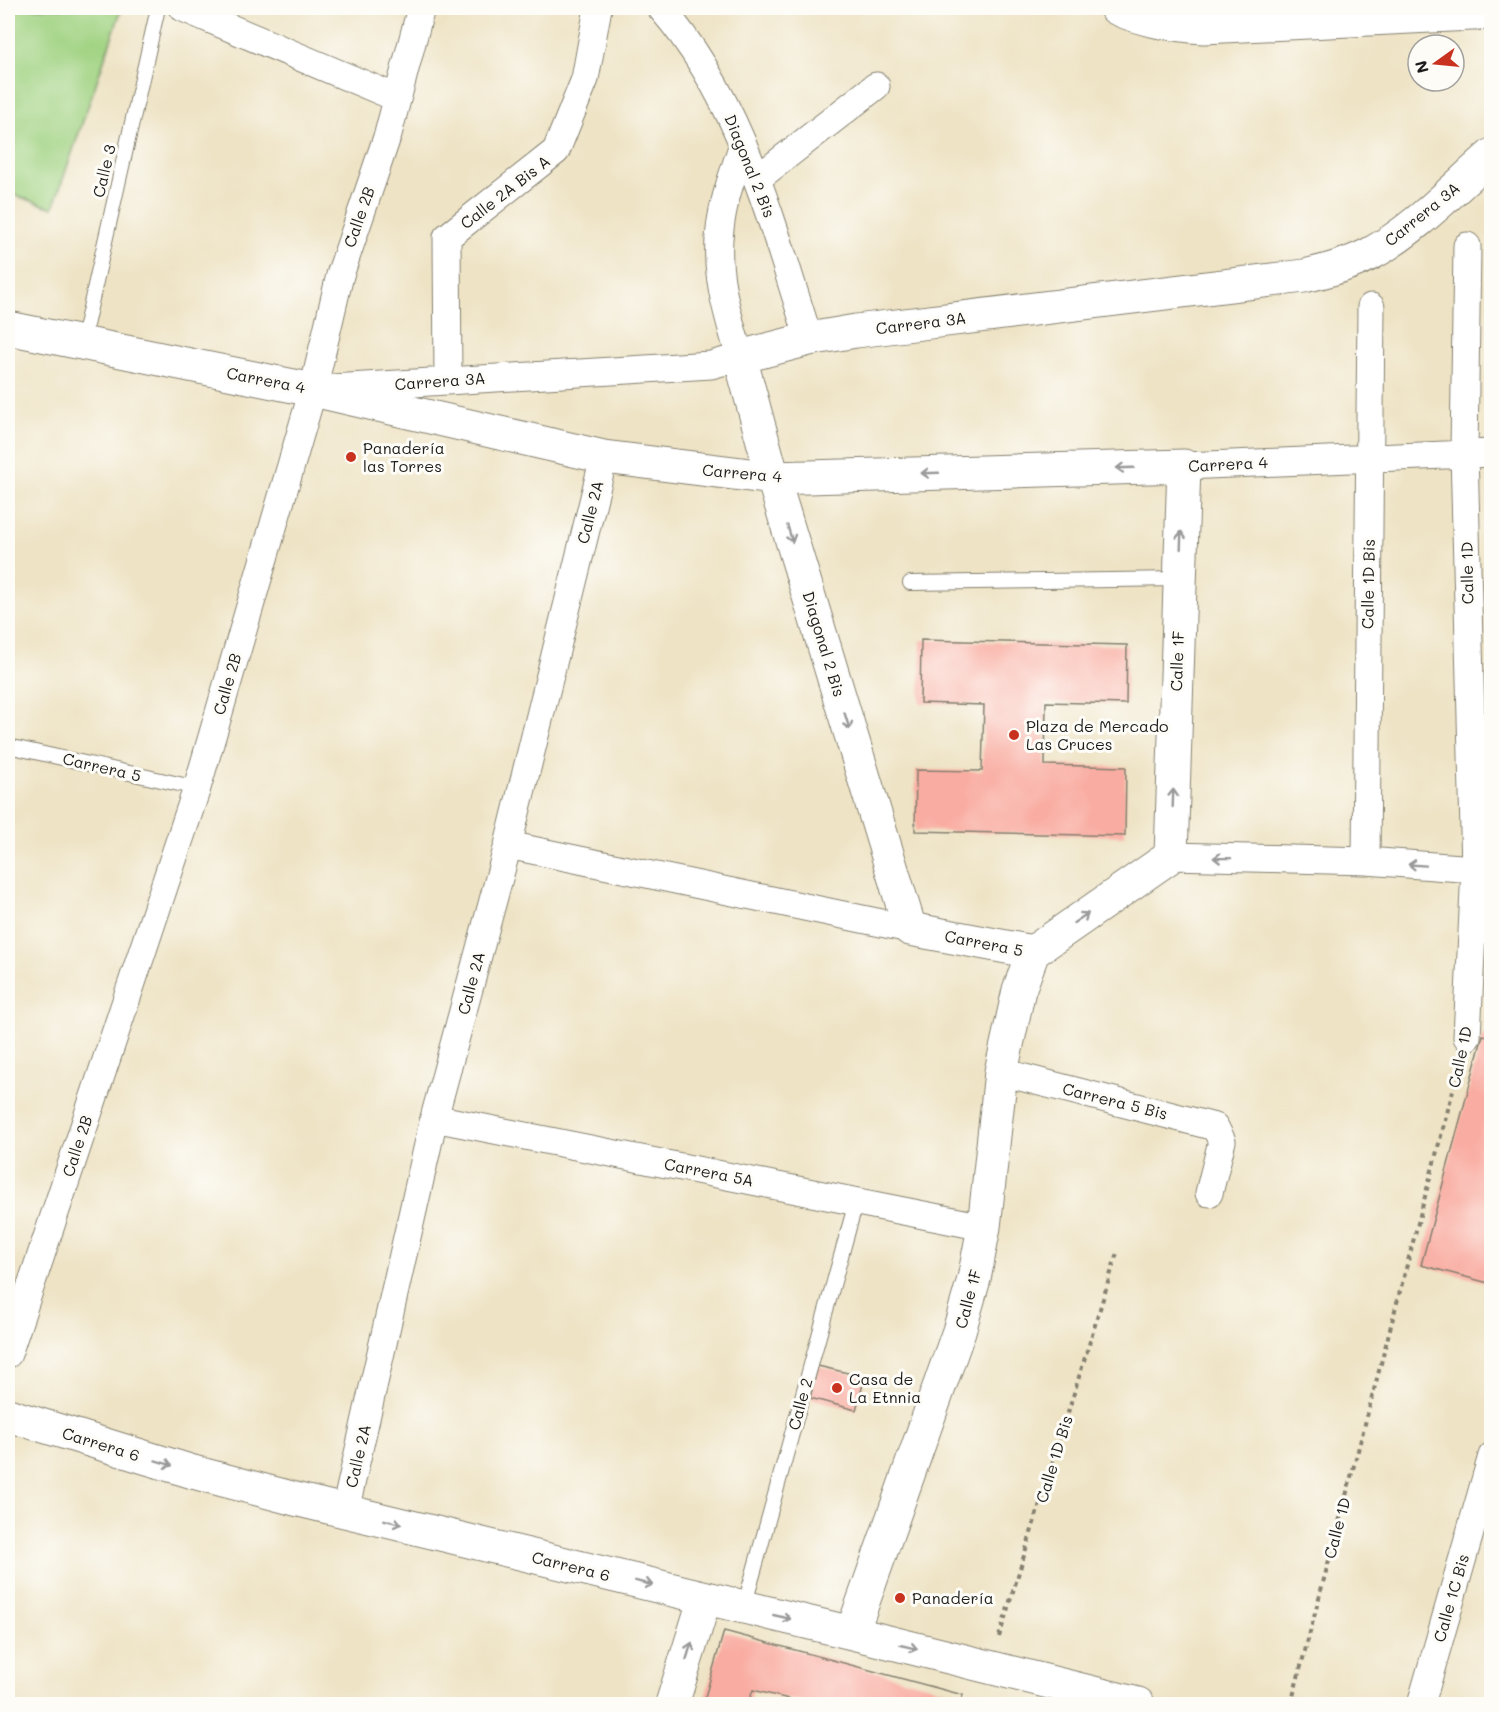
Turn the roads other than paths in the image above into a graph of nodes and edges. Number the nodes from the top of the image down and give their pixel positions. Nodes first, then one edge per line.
1 (158, 8) edge
2 (183, 8) edge
3 (421, 8) edge
4 (598, 8) edge
5 (661, 8) edge
6 (1116, 8) edge
7 (1382, 13) edge
8 (1491, 13) edge
9 (876, 86) dead end
10 (397, 98) junction
11 (743, 144) junction
12 (1491, 155) edge
13 (758, 178) junction
14 (1467, 246) dead end
15 (1371, 307) dead end
16 (8, 328) edge
17 (808, 339) junction
18 (82, 343) junction
19 (740, 357) junction
20 (448, 381) junction
21 (313, 390) junction
22 (1464, 453) junction
23 (1491, 453) edge
24 (604, 457) junction
25 (1370, 457) junction
26 (1184, 466) junction
27 (773, 478) junction
28 (1180, 579) junction
29 (910, 583) dead end
30 (8, 746) edge
31 (196, 788) junction
32 (508, 845) junction
33 (1171, 856) junction
34 (1366, 861) junction
35 (1475, 869) junction
36 (910, 929) junction
37 (1033, 952) junction
38 (1467, 1037) road end
39 (1001, 1072) junction
40 (434, 1118) junction
41 (1209, 1193) dead end
42 (856, 1202) junction
43 (984, 1227) junction
44 (8, 1354) edge
45 (8, 1415) edge
46 (1491, 1456) edge
47 (345, 1511) junction
48 (705, 1598) junction
49 (744, 1607) junction
50 (852, 1633) junction
51 (672, 1704) edge
52 (1138, 1704) edge
53 (1421, 1704) edge

1 - 18 lane, Calle 3
2 - 10 street
3 - 10 street, Calle 2B
4 - 20 street, Calle 2A Bis A
5 - 11 street, Diagonal 2 Bis
6 - 7 street
7 - 8 street
9 - 13 street
10 - 21 street, Calle 2B
11 - 13 street, Diagonal 2 Bis
11 - 19 street
12 - 17 street, Carrera 3A
13 - 17 street, Diagonal 2 Bis
14 - 22 street, Calle 1D
15 - 25 street, Calle 1D Bis
16 - 18 street, Carrera 4
17 - 19 street, Carrera 3A
18 - 21 street, Carrera 4
19 - 20 street, Carrera 3A
19 - 27 street, Diagonal 2 Bis
20 - 21 street, Carrera 3A
21 - 24 street, Carrera 4
21 - 31 street, Calle 2B
22 - 23 street, Carrera 4
22 - 25 street, Carrera 4
22 - 35 street, Calle 1D
24 - 27 street, Carrera 4
24 - 32 street, Calle 2A
25 - 26 street, Carrera 4
25 - 34 street, Calle 1D Bis
26 -> 27 street, Carrera 4
28 -> 26 street, Calle 1F
27 -> 36 street, Diagonal 2 Bis
28 - 29 lane
33 -> 28 street, Calle 1F
30 - 31 lane, Carrera 5
31 - 44 street, Calle 2B
32 - 36 street, Carrera 5
32 - 40 street, Calle 2A
34 -> 33 street
37 -> 33 street, Carrera 5
35 -> 34 street
35 - 38 street, Calle 1D
36 - 37 street, Carrera 5
37 - 39 street, Calle 1F
39 - 41 street, Carrera 5 Bis
39 - 43 street, Calle 1F
40 - 42 street, Carrera 5A
40 - 47 street, Calle 2A
42 - 43 street, Carrera 5A
42 - 49 lane, Calle 2
43 - 50 street, Calle 1F
45 -> 47 street, Carrera 6
46 - 53 street, Calle 1C Bis
47 -> 48 street, Carrera 6
48 - 49 street, Carrera 6
51 -> 48 street
49 -> 50 street, Carrera 6
50 -> 52 street, Carrera 6

